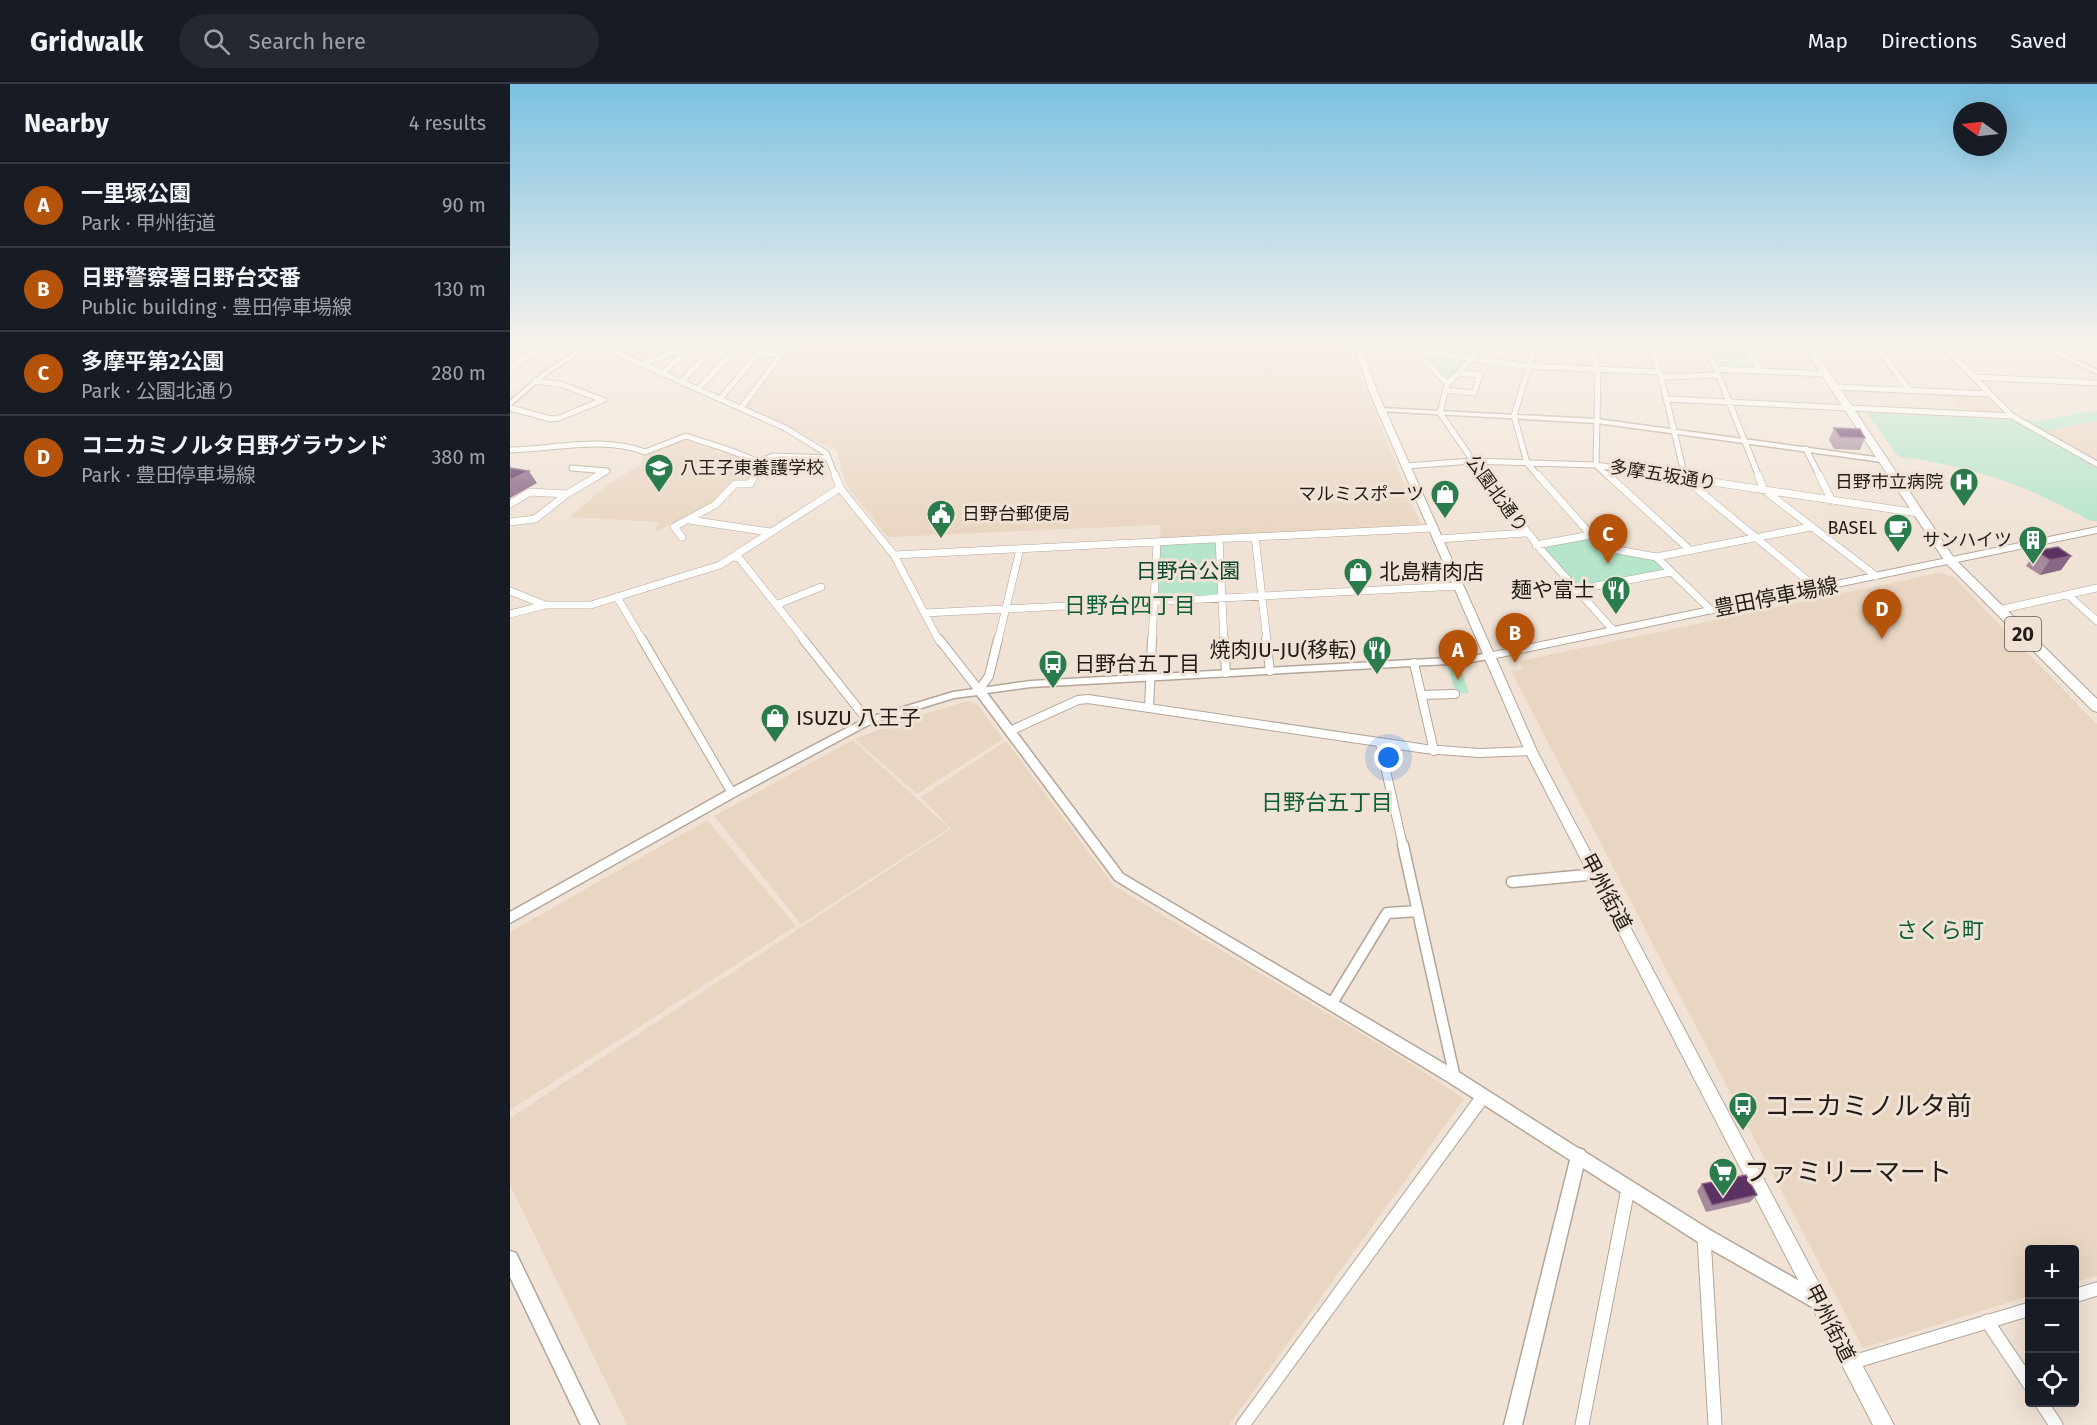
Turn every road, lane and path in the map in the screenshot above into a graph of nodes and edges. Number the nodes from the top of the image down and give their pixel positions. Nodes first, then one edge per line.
1 (515, 408) edge
2 (584, 408) edge
3 (741, 408) edge
4 (1441, 408) edge
5 (1516, 408) edge
6 (1597, 408) edge
7 (1669, 408) edge
8 (1732, 408) edge
9 (1822, 408) edge
10 (2004, 408) edge
11 (1851, 409) junction
12 (1382, 410) joint
13 (1440, 413) junction
14 (1514, 416) junction
15 (2012, 416) junction
16 (1597, 420) junction
17 (1674, 431) junction
18 (1744, 440) junction
19 (1806, 449) junction
20 (510, 450) edge
21 (828, 458) junction
22 (1882, 460) junction
23 (1472, 461) junction
24 (758, 462) junction
25 (1527, 463) junction
26 (2097, 464) edge
27 (1596, 465) junction
28 (1406, 466) junction
29 (572, 468) dead end
30 (1684, 479) junction
31 (840, 488) junction
32 (1764, 490) junction
33 (567, 494) junction
34 (1832, 501) junction
35 (510, 504) edge
36 (1918, 513) junction
37 (688, 520) junction
38 (510, 522) edge
39 (1811, 527) junction
40 (1434, 528) junction
41 (2096, 530) edge
42 (770, 532) junction
43 (1525, 532) junction
44 (1591, 535) junction
45 (682, 537) dead end
46 (1255, 537) junction
47 (1756, 538) junction
48 (1219, 539) junction
49 (1438, 539) junction
50 (1157, 542) junction
51 (1536, 545) junction
52 (1020, 549) junction
53 (1690, 551) junction
54 (894, 555) junction
55 (734, 557) junction
56 (1656, 557) junction
57 (1950, 560) junction
58 (1671, 572) junction
59 (1876, 576) junction
60 (1459, 586) junction
61 (821, 587) dead end
62 (2097, 588) edge
63 (1818, 589) junction
64 (1575, 590) junction
65 (510, 591) edge
66 (2068, 595) junction
67 (1262, 596) junction
68 (617, 597) junction
69 (1222, 598) junction
70 (1155, 602) junction
71 (545, 605) junction
72 (776, 605) junction
73 (1005, 609) junction
74 (1711, 610) junction
75 (1999, 610) junction
76 (925, 613) junction
77 (510, 614) edge
78 (2097, 621) edge
79 (1613, 630) junction
80 (1490, 656) junction
81 (1414, 663) junction
82 (1270, 671) junction
83 (1227, 673) junction
84 (1152, 677) junction
85 (979, 690) junction
86 (1455, 693) dead end
87 (1421, 695) junction
88 (2097, 707) edge
89 (1149, 708) junction
90 (868, 721) junction
91 (1010, 731) junction
92 (1380, 744) junction
93 (1434, 751) junction
94 (1531, 751) junction
95 (732, 793) junction
96 (1597, 874) junction
97 (1512, 882) dead end
98 (1418, 911) junction
99 (510, 918) edge
100 (1331, 1005) junction
101 (1455, 1078) junction
102 (1483, 1095) junction
103 (1579, 1155) junction
104 (1628, 1189) junction
105 (1704, 1236) junction
106 (510, 1259) edge
107 (2096, 1292) edge
108 (2079, 1295) edge
109 (1818, 1301) junction
110 (2025, 1310) edge
111 (1987, 1321) junction
112 (1850, 1363) junction
113 (2025, 1378) edge
114 (2044, 1407) edge
115 (590, 1425) edge
116 (1243, 1425) edge
117 (1513, 1425) edge
118 (1582, 1425) edge
119 (1715, 1425) edge
120 (1884, 1425) edge
121 (2056, 1425) edge

1 - 2 street
3 - 21 street
4 - 13 street
5 - 14 street
6 - 16 street
7 - 17 street
8 - 18 street
9 - 11 street
10 - 15 street
11 - 15 street
11 - 22 highway, 20
12 - 13 street
12 - 28 main road, 甲州街道
13 - 14 street
13 - 23 street, 公園北通り
14 - 16 street
14 - 25 street
15 - 26 street
16 - 17 street
16 - 27 street
17 - 18 street
17 - 30 street
18 - 19 street
18 - 32 street
19 - 22 street
19 - 34 street
20 - 24 street
21 - 24 street
21 - 31 street
22 - 36 highway, 20
23 - 25 street, 多摩五坂通り
23 - 28 street, 多摩五坂通り
23 - 43 street, 公園北通り
24 - 37 street
25 - 27 street, 多摩五坂通り
25 - 44 street
27 - 30 street, 多摩五坂通り
27 - 53 street
28 - 40 main road, 甲州街道
29 - 33 street
30 - 32 street, 多摩五坂通り
30 - 47 street
31 - 42 street
31 - 54 street
32 - 34 street, 多摩五坂通り
32 - 39 street
33 - 35 street
33 - 38 street
34 - 36 street, 多摩五坂通り
36 - 57 highway, 20
37 - 42 street
37 - 45 street
39 - 47 street
39 - 59 street
40 - 46 street
40 - 49 main road, 甲州街道
41 - 57 main road, 豊田停車場線
42 - 55 street
43 - 49 street
43 - 51 street, 公園北通り
44 - 51 street
44 - 56 street
46 - 48 street
46 - 67 street
47 - 53 street
47 - 63 street
48 - 50 street
48 - 69 street
49 - 60 main road, 甲州街道
50 - 52 street
50 - 70 street
51 - 64 street, 公園北通り
52 - 54 street
52 - 73 street
53 - 56 street
54 - 76 street
55 - 68 street
55 - 72 street
56 - 58 street
57 - 59 main road, 豊田停車場線
57 - 75 highway, 20
58 - 64 street
58 - 74 street
59 - 63 main road, 豊田停車場線
60 - 67 street
60 - 80 main road, 甲州街道
61 - 72 street
62 - 66 street
63 - 74 main road, 豊田停車場線
64 - 79 street, 公園北通り
65 - 71 street
66 - 75 street
66 - 78 street
67 - 69 street
67 - 82 street
68 - 71 street
68 - 95 street
69 - 70 street
69 - 83 street
70 - 73 street
70 - 84 street
71 - 77 street
72 - 90 street
73 - 76 street
73 - 85 street
74 - 79 main road, 豊田停車場線
75 - 88 highway, 20
76 - 85 street
79 - 80 main road, 豊田停車場線
80 - 81 street
80 - 94 main road, 甲州街道
81 - 82 street
81 - 87 street
82 - 83 street
83 - 84 street
84 - 85 street
84 - 89 street
85 - 90 street
85 - 91 street
86 - 87 street
87 - 93 street
89 - 91 street
89 - 92 street
90 - 95 street
91 - 100 street
92 - 93 street
92 - 98 street
93 - 94 street
94 - 96 main road, 甲州街道
95 - 99 street
96 - 97 street
96 - 109 main road, 甲州街道
98 - 100 street
98 - 101 street
100 - 101 street
101 - 102 street
102 - 103 street
102 - 116 street
103 - 104 street
103 - 117 street
104 - 105 street
104 - 118 street
105 - 109 street
105 - 119 street
106 - 115 street
107 - 108 street
109 - 112 main road, 甲州街道
110 - 111 street
111 - 112 street
111 - 113 street
112 - 120 main road, 甲州街道
114 - 121 street

